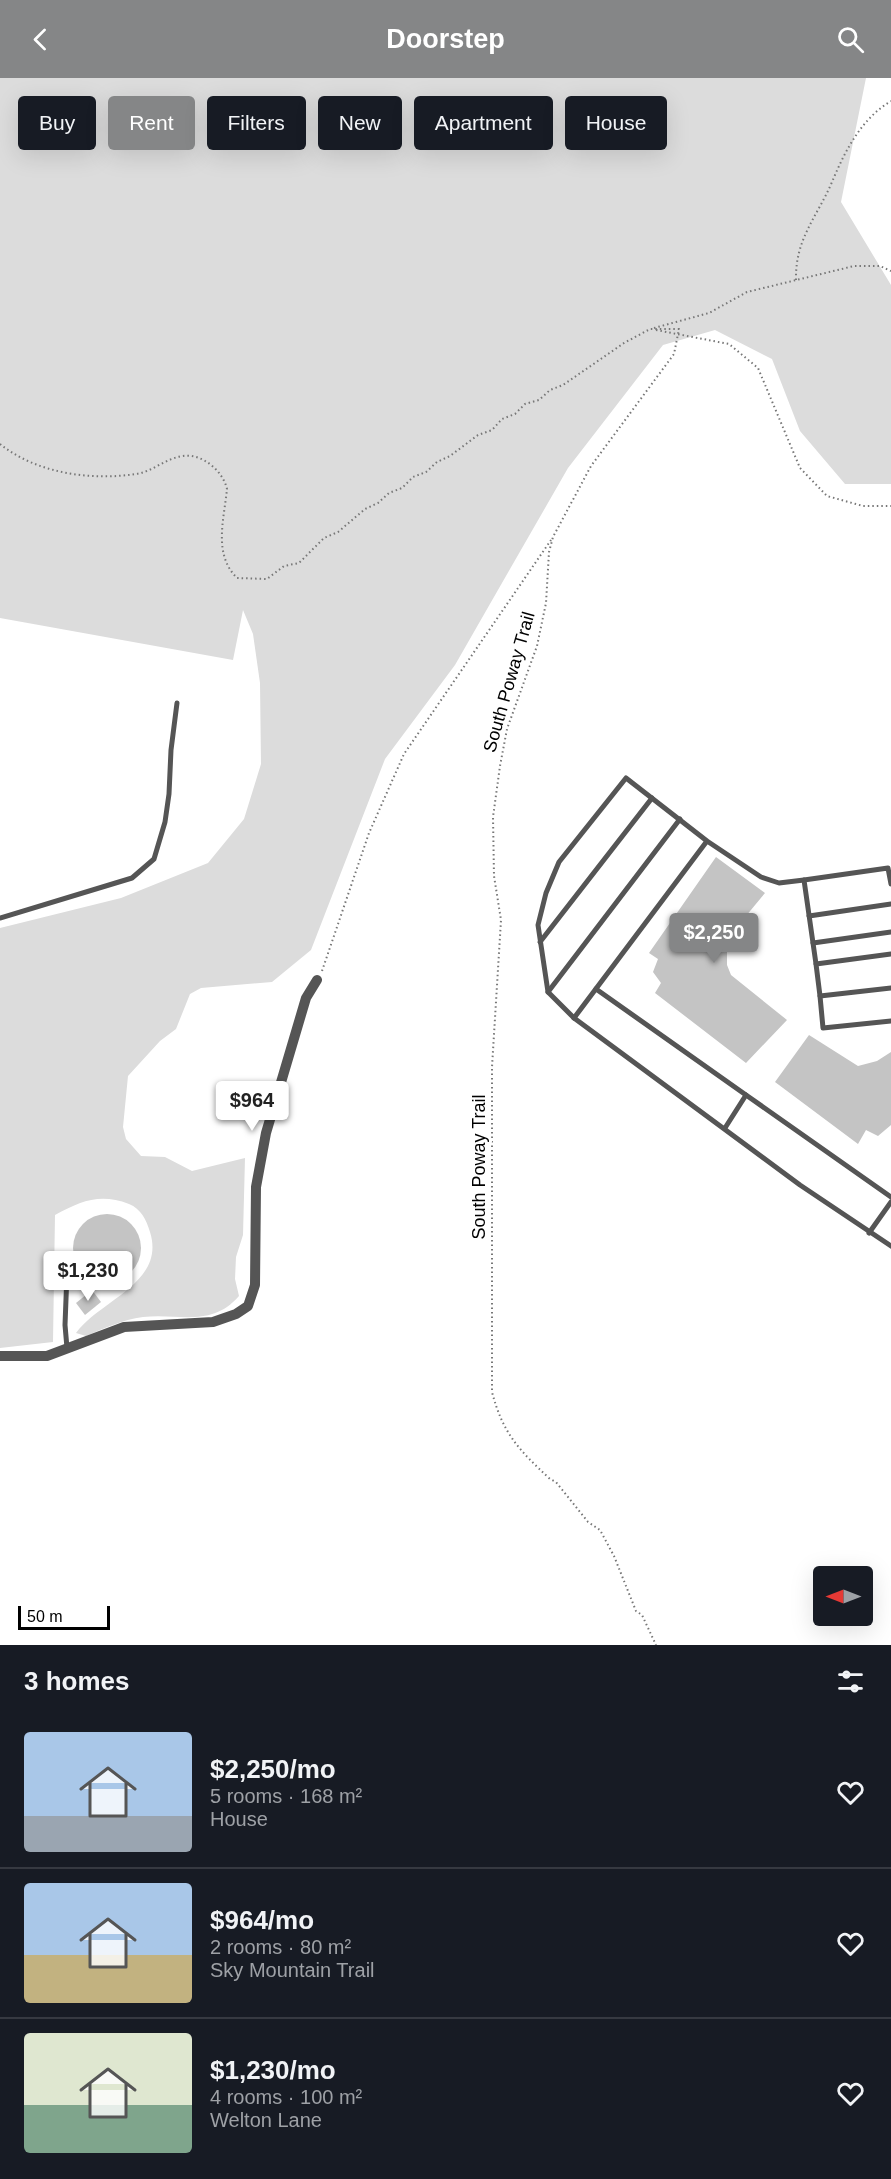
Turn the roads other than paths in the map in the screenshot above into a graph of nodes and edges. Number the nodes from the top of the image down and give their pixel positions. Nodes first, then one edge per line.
1 (177, 703) dead end
2 (652, 798) junction
3 (680, 819) junction
4 (707, 841) junction
5 (804, 880) junction
6 (891, 884) edge
7 (891, 904) edge
8 (810, 916) junction
9 (0, 918) edge
10 (891, 932) edge
11 (540, 942) junction
12 (813, 943) junction
13 (891, 954) edge
14 (816, 964) junction
15 (319, 976) road end
16 (891, 988) edge
17 (596, 989) junction
18 (548, 992) junction
19 (820, 996) junction
20 (574, 1018) junction
21 (891, 1021) edge
22 (746, 1095) junction
23 (725, 1128) junction
24 (891, 1197) edge
25 (891, 1202) edge
26 (869, 1233) junction
27 (891, 1246) edge
28 (67, 1273) dead end
29 (68, 1350) junction
30 (0, 1356) edge

1 - 9 lane
2 - 3 lane
2 - 11 lane
2 - 11 lane
3 - 4 lane
3 - 18 lane
4 - 5 lane
4 - 17 lane
5 - 6 lane
5 - 8 lane
7 - 8 lane
8 - 12 lane
10 - 12 lane
11 - 18 lane
12 - 14 lane
13 - 14 lane
14 - 19 lane
15 - 29 street
16 - 19 lane
17 - 20 lane
17 - 22 lane
18 - 20 lane
19 - 21 lane
20 - 23 lane
22 - 23 lane
22 - 24 lane
23 - 26 lane
25 - 26 lane
26 - 27 lane
28 - 29 lane
29 - 30 street

